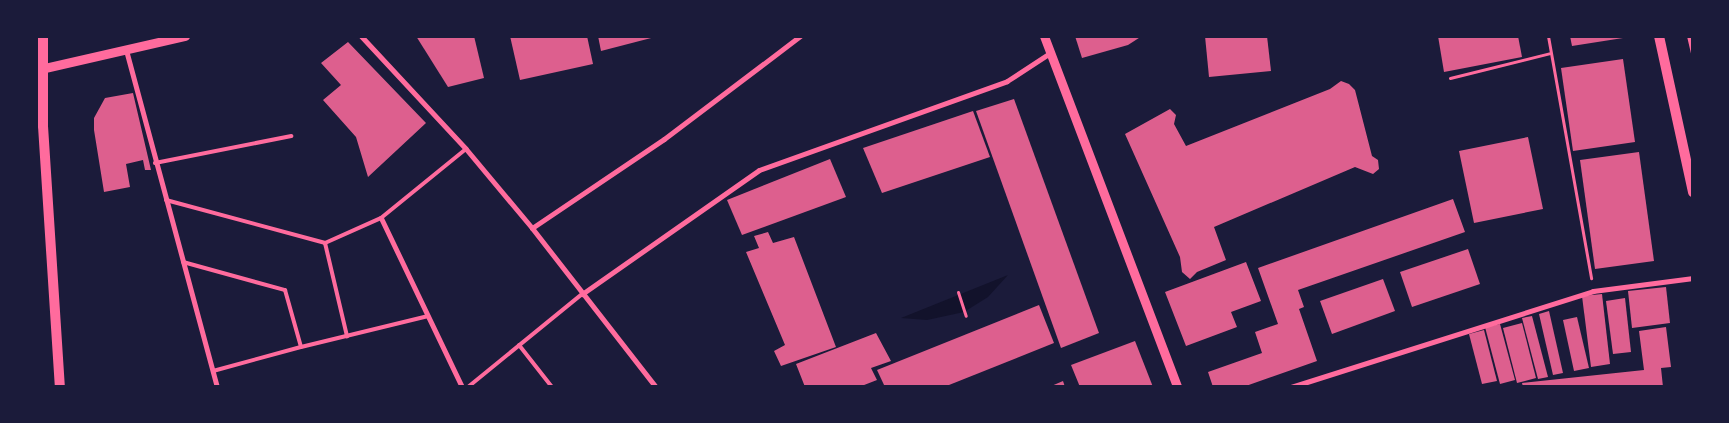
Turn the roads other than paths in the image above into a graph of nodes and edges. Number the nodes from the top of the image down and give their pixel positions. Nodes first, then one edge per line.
1 (43, 36) edge
2 (185, 36) edge
3 (361, 36) edge
4 (800, 36) edge
5 (1044, 36) edge
6 (1659, 36) edge
7 (1689, 36) edge
8 (126, 50) junction
9 (1050, 53) junction
10 (1693, 54) edge
11 (40, 69) edge
12 (291, 136) dead end
13 (466, 149) junction
14 (155, 162) junction
15 (1693, 192) edge
16 (166, 200) junction
17 (381, 218) junction
18 (532, 228) junction
19 (325, 244) junction
20 (183, 262) junction
21 (1693, 278) edge
22 (582, 294) junction
23 (428, 316) junction
24 (347, 336) junction
25 (519, 345) junction
26 (300, 347) junction
27 (213, 371) junction
28 (60, 387) edge
29 (217, 387) edge
30 (462, 387) edge
31 (468, 387) edge
32 (552, 387) edge
33 (656, 387) edge
34 (1177, 387) edge
35 (1291, 387) edge

1 - 11 main road
2 - 8 street
3 - 13 street
4 - 18 street
5 - 9 street
6 - 15 main road
7 - 10 lane
8 - 11 street
8 - 14 street
9 - 22 street
9 - 34 street
11 - 28 main road
12 - 14 lane
13 - 17 lane
13 - 18 street
14 - 16 street
16 - 19 lane
16 - 20 street
17 - 19 lane
17 - 23 street
18 - 22 street
19 - 24 lane
20 - 26 lane
20 - 27 street
21 - 35 street
22 - 25 lane
22 - 33 street
23 - 24 lane
23 - 30 street
24 - 26 lane
25 - 31 lane
25 - 32 lane
26 - 27 lane
27 - 29 street

